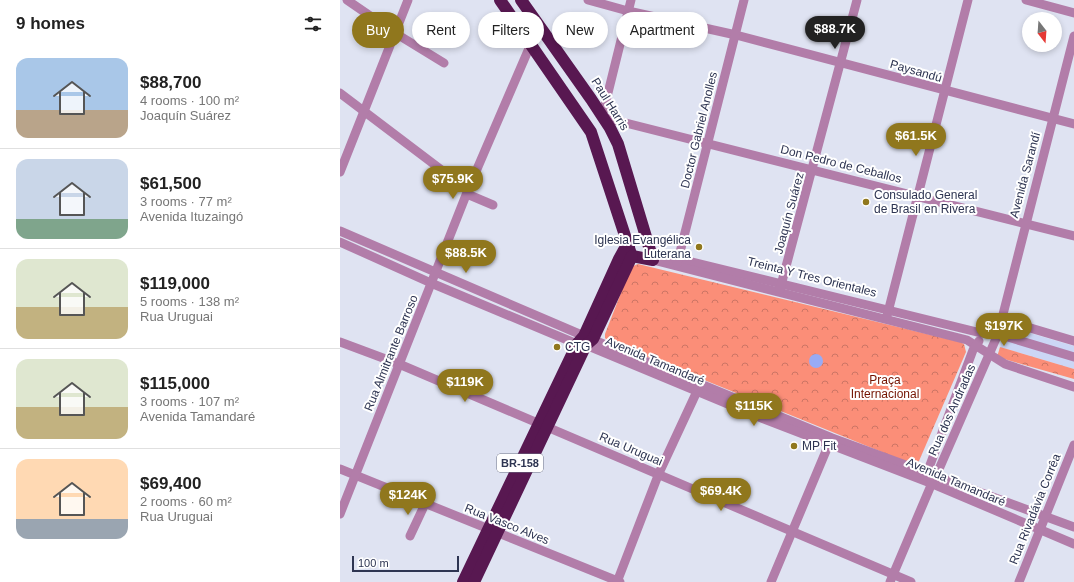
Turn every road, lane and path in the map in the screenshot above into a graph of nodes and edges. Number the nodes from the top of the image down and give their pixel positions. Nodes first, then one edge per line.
1 (347, 0) edge
2 (408, 0) edge
3 (521, 0) edge
4 (588, 0) edge
5 (631, 0) edge
6 (744, 0) edge
7 (856, 0) edge
8 (968, 0) edge
9 (1026, 0) edge
10 (502, 1) edge
11 (628, 11) junction
12 (364, 12) edge
13 (403, 12) edge
14 (509, 12) edge
15 (1074, 13) edge
16 (736, 35) junction
17 (1074, 36) edge
18 (404, 39) edge
19 (389, 48) edge
20 (529, 48) edge
21 (531, 48) edge
22 (444, 63) dead end
23 (841, 63) junction
24 (944, 91) junction
25 (340, 93) edge
26 (365, 111) junction
27 (602, 116) junction
28 (1053, 118) junction
29 (1074, 124) edge
30 (587, 125) junction
31 (707, 143) junction
32 (812, 170) junction
33 (340, 172) edge
34 (468, 192) junction
35 (917, 195) junction
36 (493, 205) dead end
37 (1025, 224) junction
38 (340, 231) edge
39 (1074, 236) edge
40 (340, 242) edge
41 (631, 251) junction
42 (652, 256) junction
43 (678, 262) junction
44 (436, 272) junction
45 (432, 283) junction
46 (781, 288) junction
47 (887, 315) junction
48 (1000, 319) junction
49 (994, 337) junction
50 (585, 341) junction
51 (340, 342) edge
52 (1074, 342) edge
53 (983, 350) junction
54 (1074, 357) edge
55 (399, 364) junction
56 (1074, 387) edge
57 (698, 388) junction
58 (543, 425) junction
59 (830, 441) junction
60 (1074, 445) edge
61 (340, 470) edge
62 (659, 474) junction
63 (355, 475) junction
64 (932, 478) junction
65 (425, 504) junction
66 (340, 514) edge
67 (1045, 516) junction
68 (1074, 527) edge
69 (1040, 530) junction
70 (492, 531) junction
71 (792, 532) junction
72 (410, 536) dead end
73 (1074, 537) edge
74 (1074, 544) edge
75 (891, 579) edge
76 (463, 582) edge
77 (474, 582) edge
78 (618, 582) edge
79 (771, 582) edge
80 (911, 582) edge
81 (1019, 582) edge

1 - 12 street
2 - 13 street
3 - 27 highway, Paul Harris
4 - 11 street, Paysandú
5 - 11 street
6 - 16 street, Doctor Gabriel Anolles
7 - 23 street, Joaquín Suárez
8 - 24 street
9 - 15 street
10 - 14 highway
11 - 16 street, Paysandú
11 - 27 street
16 - 23 street, Paysandú
16 - 31 street, Doctor Gabriel Anolles
17 - 28 street, Avenida Sarandí
18 - 22 street
19 - 26 street
20 - 34 street, Rua Almitrante Barroso
21 - 30 highway
23 - 24 street, Paysandú
23 - 32 street, Joaquín Suárez
24 - 28 street, Paysandú
24 - 35 street
25 - 26 street
26 - 33 street
26 - 34 street
27 - 30 street
27 - 31 street, Don Pedro de Ceballos
27 - 42 highway, Paul Harris
28 - 29 street, Paysandú
28 - 37 street, Avenida Sarandí
30 - 41 highway
31 - 32 street, Don Pedro de Ceballos
31 - 43 street, Doctor Gabriel Anolles
32 - 35 street, Don Pedro de Ceballos
32 - 46 street, Joaquín Suárez
34 - 36 street
34 - 44 street, Rua Almitrante Barroso
35 - 37 street, Don Pedro de Ceballos
35 - 47 street
37 - 39 street, Don Pedro de Ceballos
37 - 48 street, Avenida Sarandí
38 - 44 street, Avenida Tamandaré
40 - 45 street, Avenida Tamandaré
41 - 42 highway, Treinta Y Tres Orientales
41 - 50 highway, BR-158
42 - 43 street, Treinta Y Tres Orientales
43 - 46 street, Treinta Y Tres Orientales
44 - 45 street, Rua Almitrante Barroso
44 - 50 street, Avenida Tamandaré
45 - 50 street, Avenida Tamandaré
45 - 55 street, Rua Almitrante Barroso
46 - 47 street, Treinta Y Tres Orientales
47 - 49 street, Treinta Y Tres Orientales
47 - 53 street, Treinta Y Tres Orientales
48 - 49 street, Avenida Sarandí
48 - 52 street
49 - 53 street, Avenida Sarandí
49 - 53 street, Avenida Sarandí
49 - 54 street, Treinta Y Tres Orientales
50 - 57 street, Avenida Tamandaré
50 - 58 highway, BR-158
51 - 55 street, Rua Uruguai
53 - 56 street, Treinta Y Tres Orientales
53 - 64 street, Rua dos Andradas
53 - 64 street, Rua dos Andradas
55 - 58 street, Rua Uruguai
55 - 63 street, Rua Almitrante Barroso
57 - 59 street, Avenida Tamandaré
57 - 62 street
58 - 62 street, Rua Uruguai
58 - 70 highway, BR-158
59 - 64 street, Avenida Tamandaré
59 - 71 street
60 - 67 street, Rua Rivadávia Corrêa
61 - 63 street, Rua Vasco Alves
62 - 71 street, Rua Uruguai
62 - 78 street
63 - 65 street, Rua Vasco Alves
63 - 66 street, Rua Almitrante Barroso
64 - 67 street, Avenida Tamandaré
64 - 69 street, Avenida Tamandaré
64 - 75 street, Rua dos Andradas
65 - 70 street, Rua Vasco Alves
65 - 72 street
67 - 68 street, Avenida Tamandaré
67 - 69 street, Rua Rivadávia Corrêa
69 - 73 street
69 - 74 street, Avenida Tamandaré
69 - 81 street, Rua Rivadávia Corrêa
70 - 76 highway, BR-158
70 - 77 highway, BR-158
70 - 78 street, Rua Vasco Alves
71 - 75 street, Rua Uruguai
71 - 79 street
75 - 80 street, Rua Uruguai

